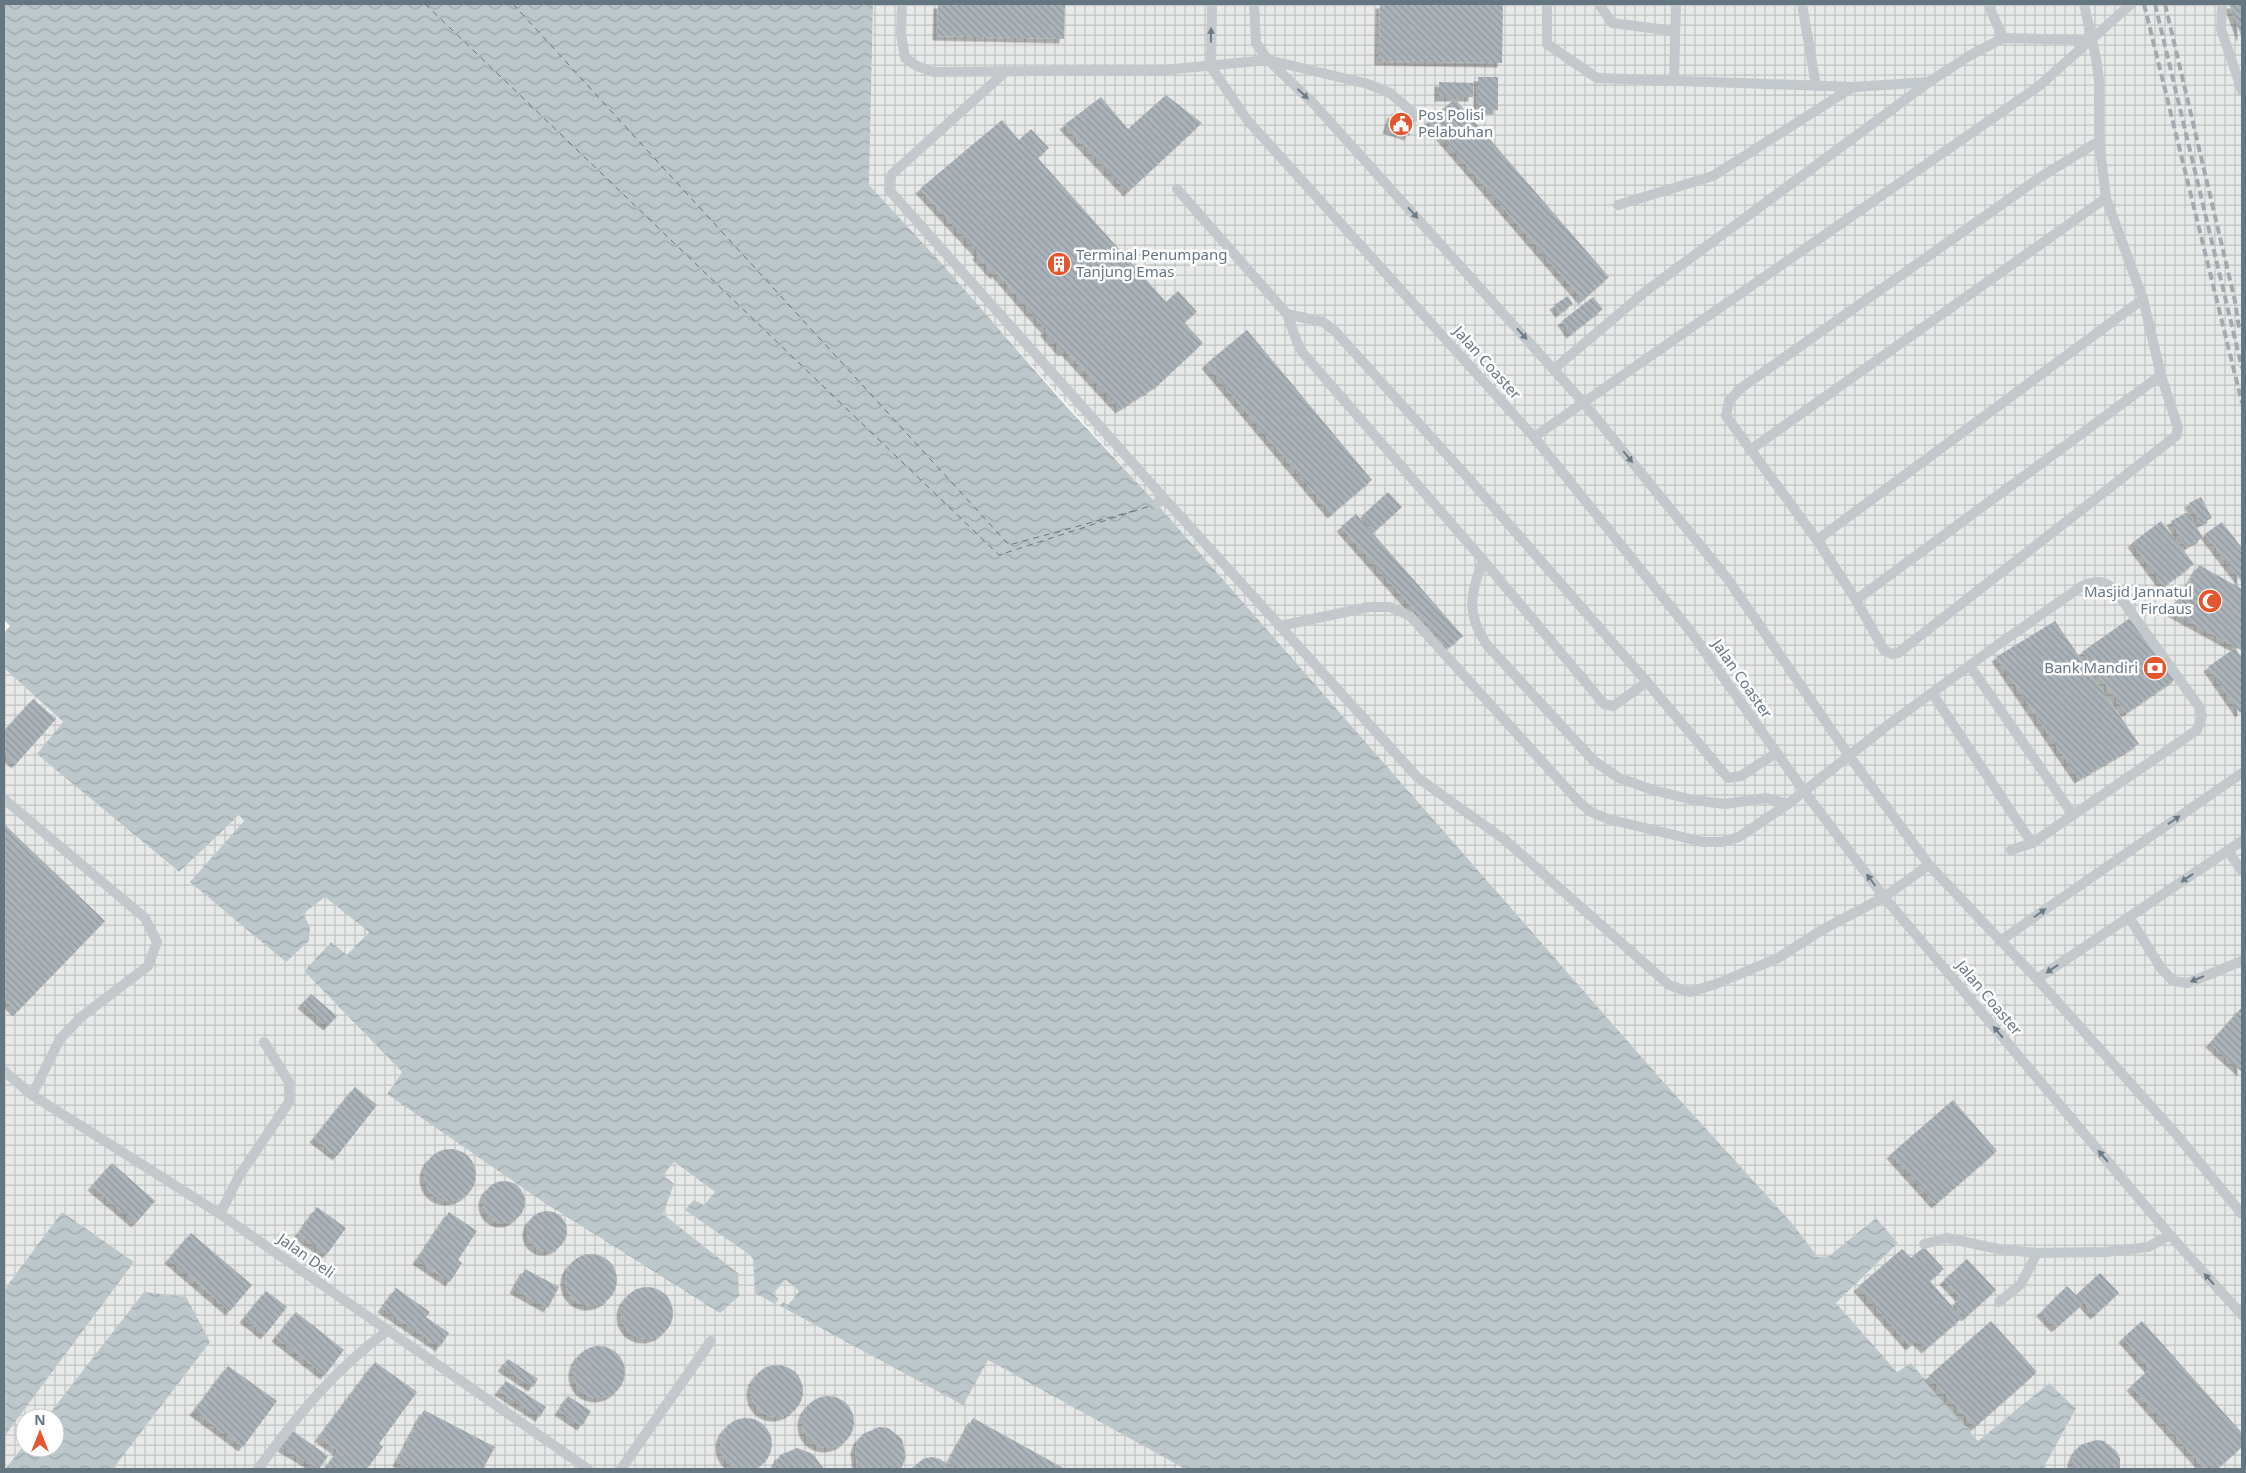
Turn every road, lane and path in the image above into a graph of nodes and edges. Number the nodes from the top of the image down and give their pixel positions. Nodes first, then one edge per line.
1 (902, 4) edge
2 (1212, 4) edge
3 (1254, 4) edge
4 (1547, 4) edge
5 (1599, 4) edge
6 (1676, 4) edge
7 (1802, 4) edge
8 (1988, 4) edge
9 (2084, 4) edge
10 (2131, 4) edge
11 (2222, 4) edge
12 (1675, 31) junction
13 (2003, 38) junction
14 (2092, 40) junction
15 (1268, 60) junction
16 (1211, 67) junction
17 (1005, 72) junction
18 (1674, 80) junction
19 (1929, 82) junction
20 (1816, 86) junction
21 (1854, 87) junction
22 (2242, 91) edge
23 (1418, 117) dead end
24 (2099, 142) junction
25 (1177, 189) dead end
26 (2106, 198) junction
27 (1618, 205) dead end
28 (2143, 299) junction
29 (1287, 314) junction
30 (1554, 369) junction
31 (2161, 375) junction
32 (1583, 402) junction
33 (1534, 437) junction
34 (1750, 450) junction
35 (1817, 540) junction
36 (1483, 560) junction
37 (1856, 600) junction
38 (1280, 626) junction
39 (1970, 666) junction
40 (1647, 682) junction
41 (1932, 693) junction
42 (1776, 753) junction
43 (1850, 757) junction
44 (2242, 773) edge
45 (1804, 791) junction
46 (4, 799) edge
47 (1788, 804) junction
48 (2073, 816) junction
49 (2242, 841) edge
50 (2032, 843) junction
51 (2011, 850) dead end
52 (2228, 851) junction
53 (1929, 864) junction
54 (2242, 871) edge
55 (1884, 898) junction
56 (2129, 917) junction
57 (2000, 941) junction
58 (2242, 961) edge
59 (2037, 979) junction
60 (264, 1042) dead end
61 (4, 1071) edge
62 (32, 1095) junction
63 (220, 1214) junction
64 (2242, 1214) edge
65 (2170, 1235) junction
66 (1924, 1244) dead end
67 (2037, 1253) junction
68 (1999, 1302) dead end
69 (2242, 1315) edge
70 (387, 1331) junction
71 (712, 1341) dead end
72 (258, 1469) edge
73 (588, 1469) edge
74 (621, 1469) edge

1 - 17 lane
16 -> 2 lane
3 - 15 lane
4 - 18 lane
5 - 12 lane
6 - 12 lane
7 - 20 lane
8 - 13 lane
9 - 14 lane
10 - 14 lane
11 - 22 lane
12 - 18 lane
13 - 14 lane
13 - 19 lane
14 - 24 lane
14 - 32 lane
15 - 16 lane
15 - 23 lane
15 -> 30 lane
16 - 17 lane
16 - 33 lane, Jalan Coaster
17 - 38 lane
18 - 20 lane
19 - 21 lane
19 - 30 lane
20 - 21 lane
21 - 27 lane
24 - 26 lane
24 - 34 lane
25 - 29 lane
26 - 28 lane
26 - 34 lane
28 - 31 lane
28 - 35 lane
29 - 36 lane
29 - 40 lane
30 - 32 lane
31 - 37 lane
31 - 37 lane
32 - 33 lane
32 -> 43 lane
33 - 42 lane, Jalan Coaster
34 - 35 lane
35 - 37 lane
36 - 40 lane
36 - 47 lane
38 - 47 lane
38 - 55 lane
39 - 41 lane
39 - 48 lane
39 - 48 lane
40 - 42 lane
41 - 43 lane
41 - 50 lane
42 - 45 lane, Jalan Coaster
43 - 45 lane
43 - 53 lane
57 -> 44 lane
45 - 47 lane
55 -> 45 lane, Jalan Coaster
46 - 62 lane
48 - 50 lane
49 - 52 lane
50 - 51 lane
52 - 54 lane
52 -> 56 lane
53 - 55 lane
53 - 57 lane
65 -> 55 lane, Jalan Coaster
58 -> 56 lane
56 -> 59 lane
57 - 59 lane
59 - 64 lane
60 - 63 lane
61 - 62 lane, Jalan Deli
62 - 63 lane, Jalan Deli
63 - 70 lane, Jalan Deli
65 - 67 lane
69 -> 65 lane, Jalan Coaster
66 - 67 lane
67 - 68 lane
70 - 72 lane
70 - 73 lane, Jalan Deli
71 - 74 lane

